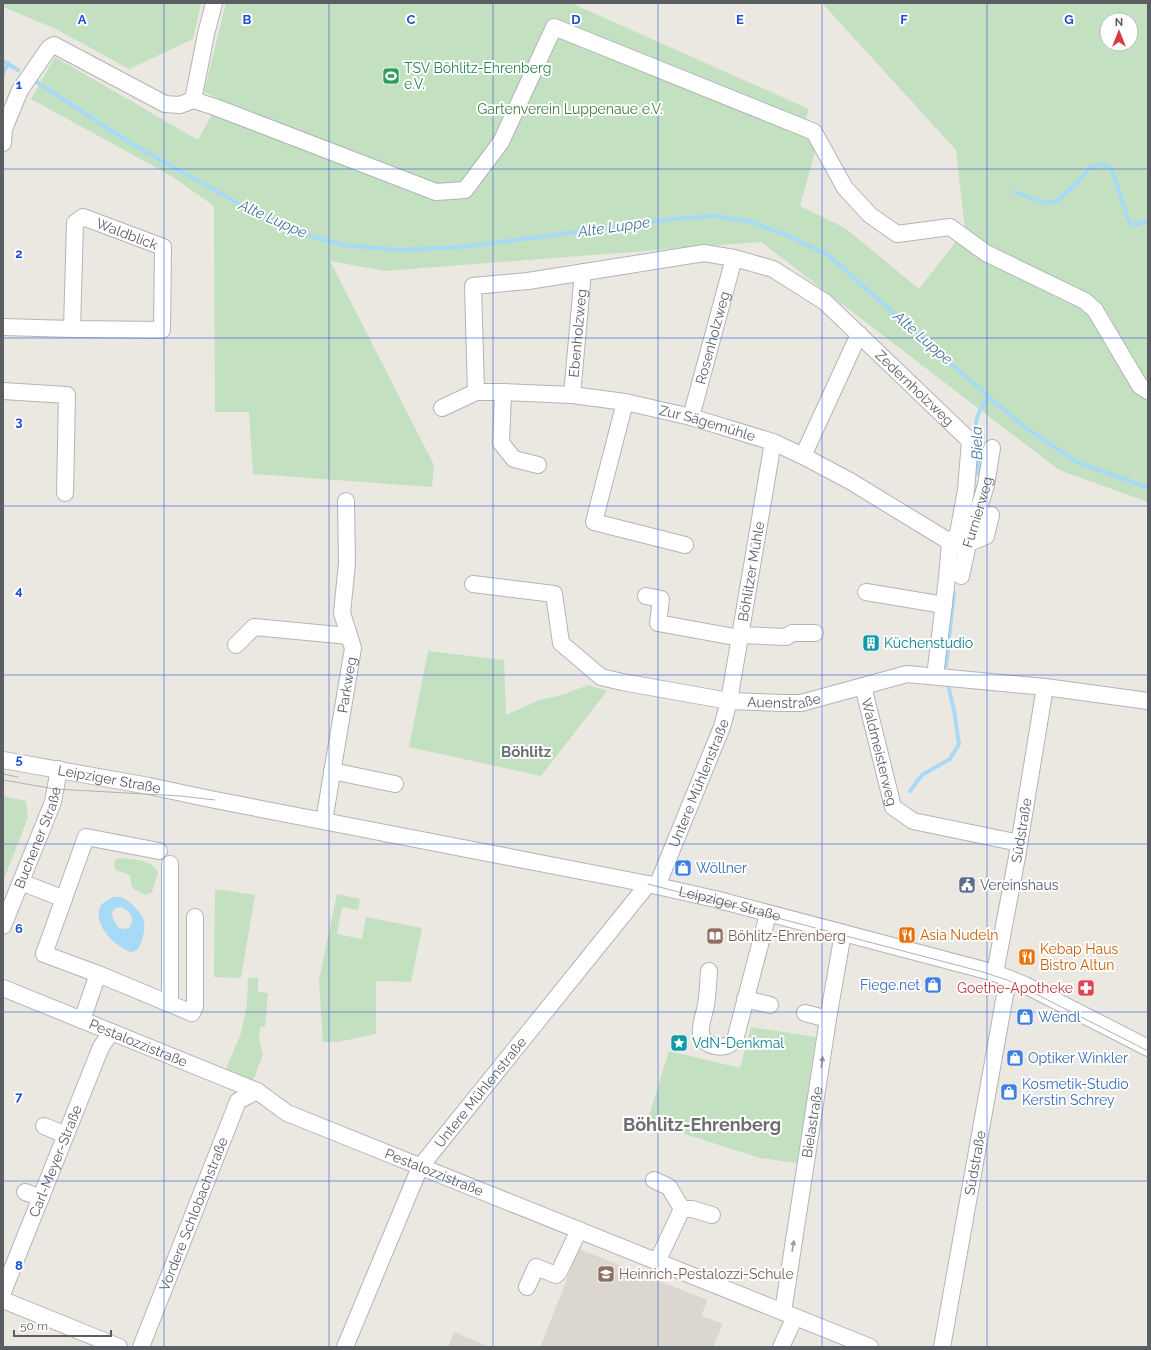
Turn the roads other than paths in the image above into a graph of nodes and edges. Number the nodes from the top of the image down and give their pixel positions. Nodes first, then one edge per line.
1 (214, 3) edge
2 (193, 100) junction
3 (3, 143) edge
4 (734, 258) junction
5 (583, 272) junction
6 (3, 327) edge
7 (72, 329) junction
8 (859, 334) junction
9 (3, 391) edge
10 (1148, 391) edge
11 (476, 392) junction
12 (503, 392) junction
13 (572, 395) junction
14 (625, 402) junction
15 (442, 408) dead end
16 (691, 417) junction
17 (773, 442) junction
18 (992, 448) dead end
19 (802, 456) junction
20 (538, 465) dead end
21 (65, 493) dead end
22 (346, 501) dead end
23 (991, 515) dead end
24 (950, 542) junction
25 (968, 544) junction
26 (685, 545) dead end
27 (961, 576) dead end
28 (473, 584) dead end
29 (866, 592) dead end
30 (646, 596) dead end
31 (944, 604) junction
32 (815, 633) dead end
33 (349, 636) junction
34 (740, 636) junction
35 (236, 645) dead end
36 (935, 676) junction
37 (863, 686) junction
38 (1045, 687) junction
39 (729, 701) junction
40 (1148, 701) edge
41 (3, 760) edge
42 (58, 770) junction
43 (332, 771) junction
44 (396, 784) dead end
45 (324, 821) junction
46 (1019, 843) junction
47 (159, 851) dead end
48 (170, 864) dead end
49 (21, 882) junction
50 (652, 885) junction
51 (64, 899) junction
52 (768, 914) junction
53 (5, 917) edge
54 (195, 917) dead end
55 (844, 933) junction
56 (709, 971) dead end
57 (98, 974) junction
58 (1002, 976) junction
59 (3, 988) edge
60 (745, 999) junction
61 (170, 1003) junction
62 (770, 1004) dead end
63 (805, 1013) dead end
64 (828, 1019) junction
65 (82, 1020) junction
66 (111, 1032) junction
67 (1148, 1048) edge
68 (257, 1091) junction
69 (44, 1126) dead end
70 (66, 1135) junction
71 (420, 1167) junction
72 (654, 1180) dead end
73 (25, 1192) dead end
74 (40, 1198) junction
75 (682, 1209) junction
76 (712, 1216) dead end
77 (579, 1230) junction
78 (9, 1257) edge
79 (657, 1262) junction
80 (527, 1287) dead end
81 (3, 1292) edge
82 (3, 1300) edge
83 (789, 1314) junction
84 (119, 1347) edge
85 (141, 1347) edge
86 (345, 1347) edge
87 (782, 1347) edge
88 (870, 1347) edge
89 (942, 1347) edge

1 - 2 street
2 - 3 street
2 - 10 street
4 - 5 street, Ebenholzweg
4 - 8 street, Zedernholzweg
4 - 16 street, Rosenholzweg
5 - 11 street, Ebenholzweg
5 - 13 street, Ebenholzweg
6 - 7 street, Waldblick
7 - 7 street, Waldblick
8 - 19 street
8 - 24 street, Zedernholzweg
9 - 21 street
11 - 12 street, Zur Sägemühle
11 - 15 street, Zur Sägemühle
12 - 13 street, Zur Sägemühle
12 - 20 street
13 - 14 street, Zur Sägemühle
14 - 16 street, Zur Sägemühle
14 - 26 street
16 - 17 street, Zur Sägemühle
17 - 19 street, Zur Sägemühle
17 - 34 street, Böhlitzer Mühle
18 - 25 street, Furnierweg
19 - 24 street, Zur Sägemühle
22 - 33 street, Parkweg
23 - 25 street
24 - 25 street
24 - 31 street
25 - 27 street, Furnierweg
28 - 39 street, Auenstraße
29 - 31 street
30 - 34 street
31 - 36 street
32 - 34 street
33 - 35 street
33 - 43 street, Parkweg
34 - 39 street, Böhlitzer Mühle
36 - 37 street, Auenstraße
36 - 38 street, Auenstraße
37 - 39 street, Auenstraße
37 - 46 street, Waldmeisterweg
38 - 40 street, Auenstraße
38 - 46 street, Südstraße
39 - 50 street, Untere Mühlenstraße
41 - 42 street, Leipziger Straße
42 - 45 street, Leipziger Straße
42 - 49 street, Buchener Straße
43 - 44 street
43 - 45 street, Parkweg
45 - 50 street, Leipziger Straße
46 - 58 street, Südstraße
47 - 51 street
48 - 61 street
49 - 51 street
49 - 53 street, Buchener Straße
50 - 52 street, Leipziger Straße
50 - 71 street, Untere Mühlenstraße
51 - 57 street
52 - 55 street, Leipziger Straße
52 - 60 street
54 - 61 street
55 - 58 street, Leipziger Straße
55 - 64 street, Bielastraße
56 - 60 street
57 - 61 street
57 - 65 street
58 - 67 street, Leipziger Straße
58 - 89 street, Südstraße
59 - 65 street, Pestalozzistraße
60 - 62 street
63 - 64 street
83 -> 64 street, Bielastraße
65 - 66 street, Pestalozzistraße
66 - 68 street, Pestalozzistraße
66 - 70 street, Carl-Meyer-Straße
68 - 71 street, Pestalozzistraße
68 - 85 street, Vordere Schlobachstraße
69 - 70 street
70 - 74 street, Carl-Meyer-Straße
71 - 77 street, Pestalozzistraße
71 - 86 street, Untere Mühlenstraße
72 - 75 street
73 - 74 street
74 - 78 street, Carl-Meyer-Straße
75 - 76 street
75 - 79 street
77 - 79 street, Pestalozzistraße
77 - 80 street
78 - 81 street, Carl-Meyer-Straße
79 - 83 street, Pestalozzistraße
82 - 84 street
83 - 87 street, Bielastraße
83 - 88 street, Pestalozzistraße

